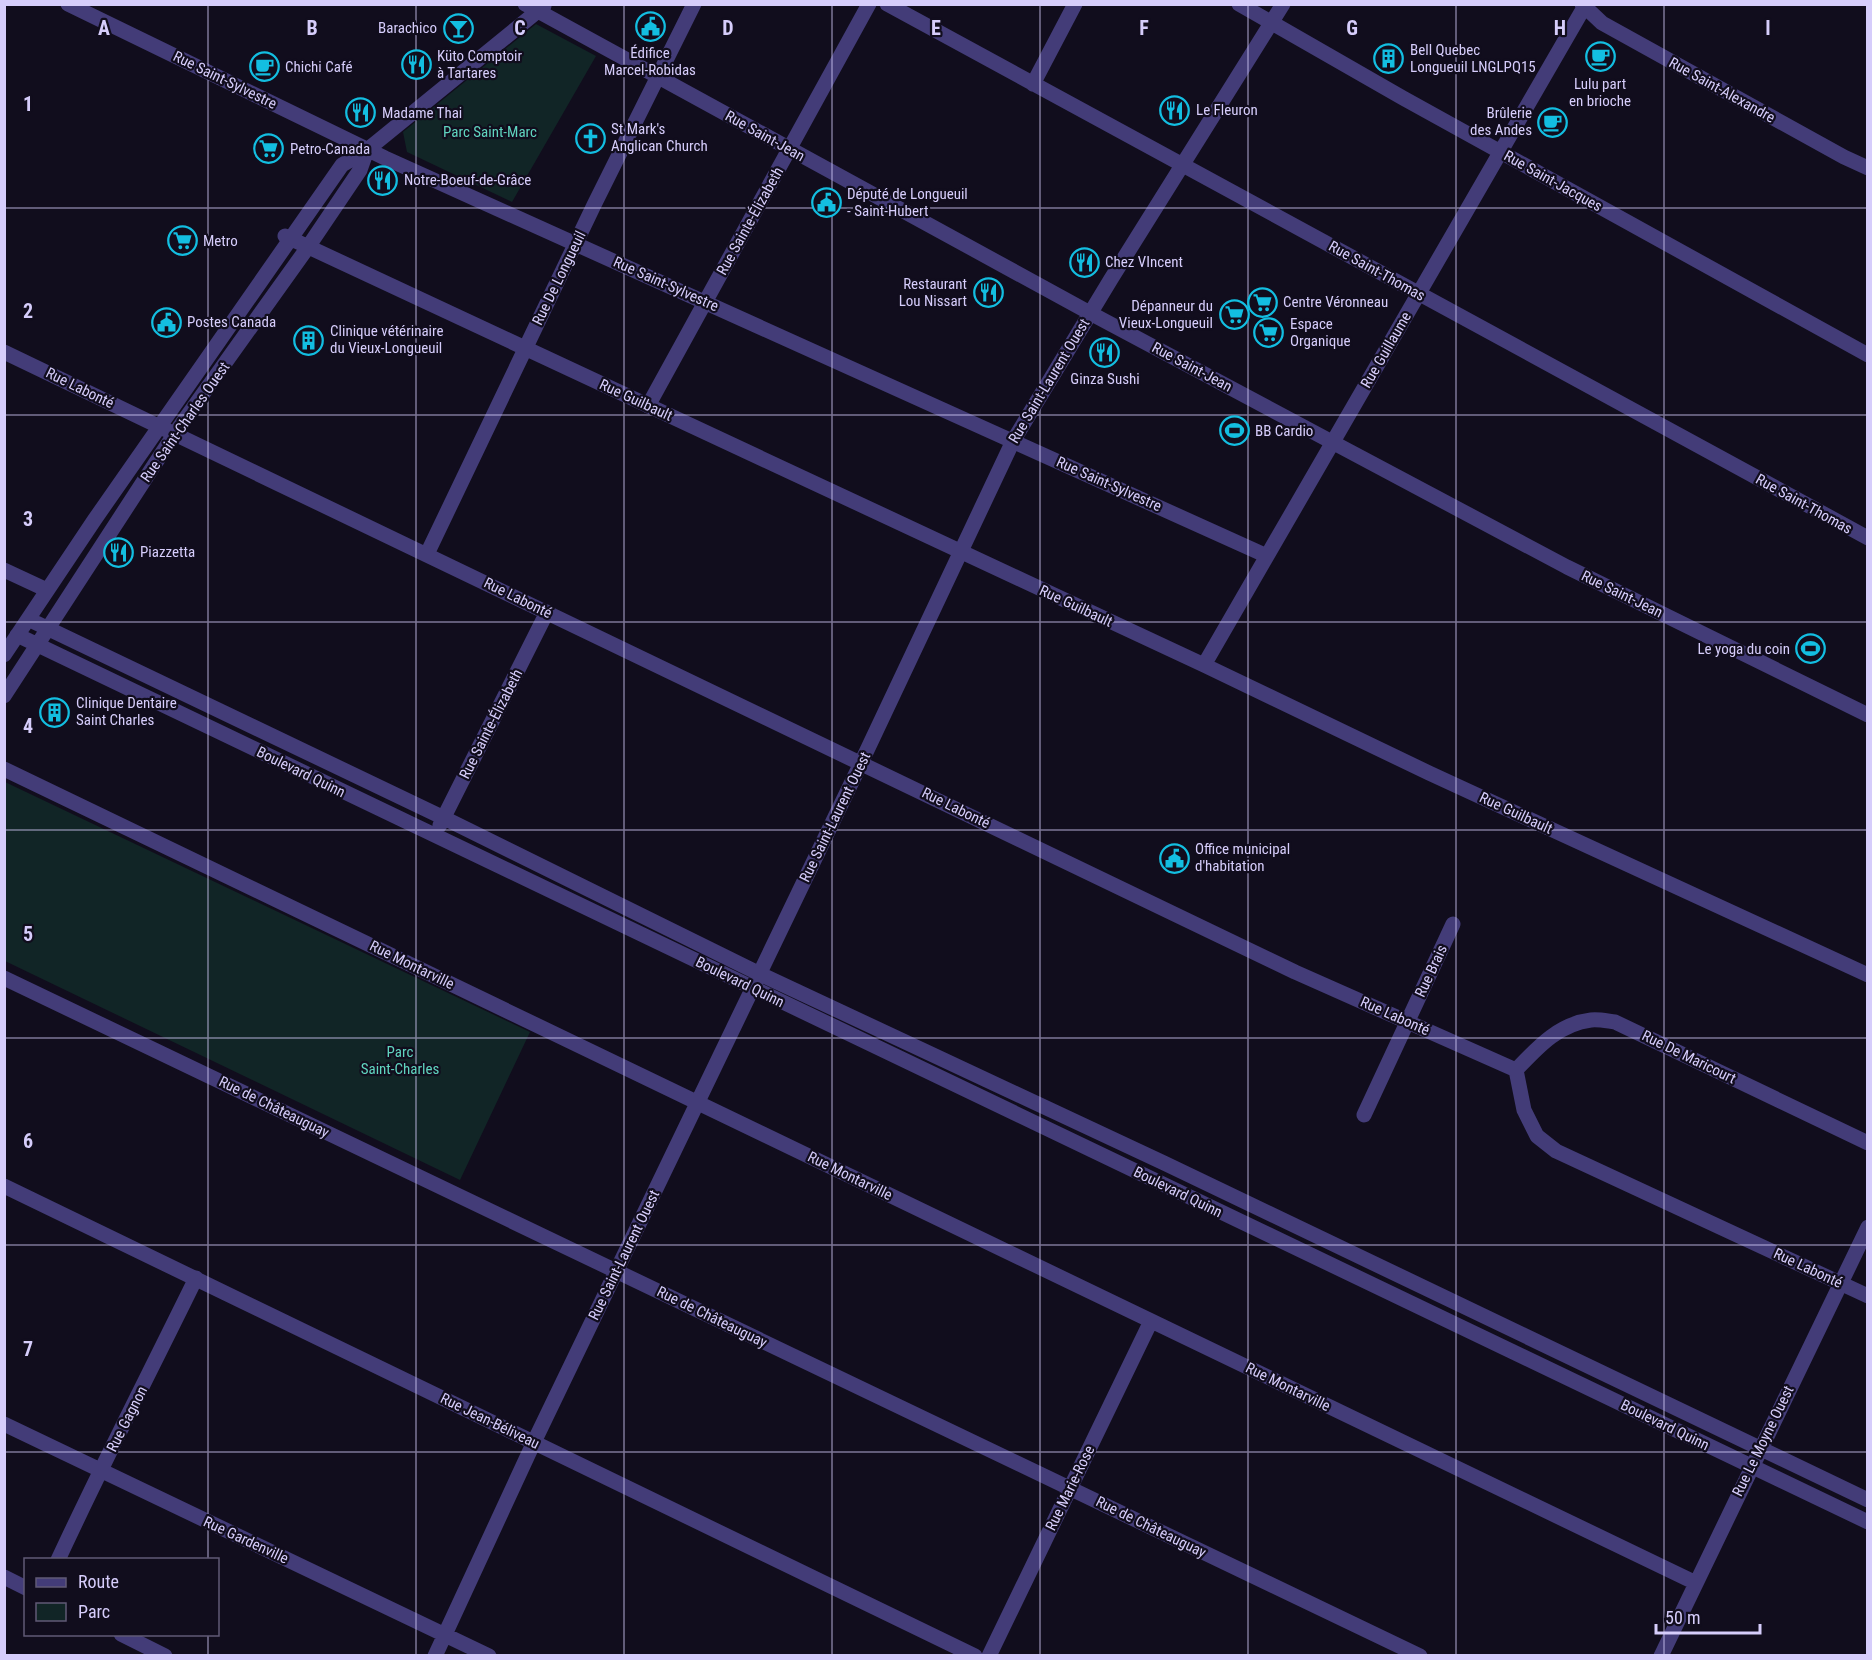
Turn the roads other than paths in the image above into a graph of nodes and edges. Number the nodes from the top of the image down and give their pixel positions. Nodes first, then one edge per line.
1 (68, 4) edge
2 (694, 4) edge
3 (869, 4) edge
4 (887, 4) edge
5 (1075, 4) edge
6 (1239, 4) edge
7 (1283, 4) edge
8 (1584, 5) edge
9 (536, 7) edge
10 (1272, 22) junction
11 (657, 77) junction
12 (1033, 84) junction
13 (789, 149) junction
14 (367, 150) junction
15 (1500, 152) junction
16 (1182, 166) junction
17 (1868, 168) edge
18 (288, 237) junction
19 (575, 244) junction
20 (308, 247) junction
21 (1419, 294) junction
22 (705, 302) junction
23 (1090, 313) junction
24 (525, 348) junction
25 (4, 352) edge
26 (1868, 355) edge
27 (648, 406) junction
28 (159, 425) junction
29 (175, 434) junction
30 (1012, 441) junction
31 (1332, 442) junction
32 (1868, 538) edge
33 (962, 552) junction
34 (427, 554) junction
35 (1267, 556) junction
36 (4, 570) edge
37 (47, 590) junction
38 (547, 612) junction
39 (28, 619) junction
40 (48, 628) junction
41 (17, 635) junction
42 (37, 645) junction
43 (4, 655) edge
44 (1204, 665) junction
45 (4, 696) edge
46 (1868, 715) edge
47 (861, 763) junction
48 (4, 769) edge
49 (444, 818) junction
50 (435, 836) junction
51 (1453, 924) dead end
52 (760, 974) junction
53 (1868, 975) edge
54 (4, 978) edge
55 (753, 988) junction
56 (1408, 1022) junction
57 (1516, 1070) junction
58 (696, 1103) junction
59 (1364, 1115) dead end
60 (1868, 1143) edge
61 (4, 1186) edge
62 (1868, 1227) edge
63 (617, 1271) junction
64 (196, 1278) junction
65 (1840, 1283) junction
66 (1868, 1296) edge
67 (1471, 1310) junction
68 (1151, 1321) junction
69 (1462, 1328) junction
70 (4, 1424) edge
71 (534, 1442) junction
72 (1760, 1448) junction
73 (1751, 1466) junction
74 (100, 1470) junction
75 (1070, 1488) junction
76 (1868, 1500) edge
77 (1868, 1522) edge
78 (59, 1558) edge
79 (4, 1578) edge
80 (1696, 1583) junction
81 (24, 1587) edge
82 (445, 1635) junction
83 (123, 1636) edge
84 (165, 1656) edge
85 (435, 1656) edge
86 (489, 1656) edge
87 (975, 1656) edge
88 (989, 1656) edge
89 (1420, 1656) edge
90 (1661, 1656) edge

1 - 14 street, Rue Saint-Sylvestre
2 - 11 street, Rue De Longueuil
3 - 13 street, Rue Sainte-Élizabeth
4 - 12 street, Rue Saint-Thomas
5 - 12 street
6 - 10 street, Rue Saint-Jacques
7 - 10 street, Rue Saint-Laurent Ouest
8 - 15 street, Rue Guillaume
8 - 17 street, Rue Saint-Alexandre
9 - 11 street, Rue Saint-Jean
9 - 14 street, Rue Saint-Charles Ouest
10 - 15 street, Rue Saint-Jacques
10 - 16 street, Rue Saint-Laurent Ouest
11 - 13 street, Rue Saint-Jean
11 - 19 street, Rue De Longueuil
12 - 16 street, Rue Saint-Thomas
13 - 22 street, Rue Sainte-Élizabeth
13 - 23 street, Rue Saint-Jean
14 - 18 street, Rue Saint-Charles Ouest
14 - 19 street, Rue Saint-Sylvestre
14 - 20 street, Rue Saint-Charles Ouest
15 - 21 street, Rue Guillaume
15 - 26 street, Rue Saint-Jacques
16 - 21 street, Rue Saint-Thomas
16 - 23 street, Rue Saint-Laurent Ouest
18 - 20 street, Rue Guilbault
18 - 28 street, Rue Saint-Charles Ouest
19 - 22 street, Rue Saint-Sylvestre
19 - 24 street, Rue De Longueuil
20 - 24 street, Rue Guilbault
20 - 29 street, Rue Saint-Charles Ouest
21 - 31 street, Rue Guillaume
21 - 32 street, Rue Saint-Thomas
22 - 27 street, Rue Sainte-Élizabeth
22 - 30 street, Rue Saint-Sylvestre
23 - 30 street, Rue Saint-Laurent Ouest
23 - 31 street, Rue Saint-Jean
24 - 27 street, Rue Guilbault
24 - 34 street, Rue De Longueuil
25 - 28 street, Rue Labonté
27 - 33 street, Rue Guilbault
28 - 29 street, Rue Labonté
28 - 37 street, Rue Saint-Charles Ouest
29 - 34 street, Rue Labonté
29 - 40 street, Rue Saint-Charles Ouest
30 - 33 street, Rue Saint-Laurent Ouest
30 - 35 street, Rue Saint-Sylvestre
31 - 35 street, Rue Guillaume
31 - 46 street, Rue Saint-Jean
33 - 44 street, Rue Guilbault
33 - 47 street, Rue Saint-Laurent Ouest
34 - 38 street, Rue Labonté
35 - 44 street, Rue Guillaume
36 - 37 street
37 - 39 street, Rue Saint-Charles Ouest
38 - 47 street, Rue Labonté
38 - 49 street, Rue Sainte-Élizabeth
39 - 40 street, Boulevard Quinn
39 - 41 street, Rue Saint-Charles Ouest
40 - 42 street, Rue Saint-Charles Ouest
40 - 49 street, Boulevard Quinn
41 - 42 street, Boulevard Quinn
41 - 43 street, Rue Saint-Charles Ouest
42 - 45 street, Rue Saint-Charles Ouest
42 - 50 street, Boulevard Quinn
44 - 53 street, Rue Guilbault
47 - 52 street, Rue Saint-Laurent Ouest
47 - 56 street, Rue Labonté
48 - 58 street, Rue Montarville
49 - 50 street, Rue Sainte-Élizabeth
49 - 52 street, Boulevard Quinn
50 - 55 street, Boulevard Quinn
51 - 56 street, Rue Brais
52 - 55 street, Rue Saint-Laurent Ouest
52 - 67 street, Boulevard Quinn
54 - 63 street, Rue de Châteauguay
55 - 58 street, Rue Saint-Laurent Ouest
55 - 69 street, Boulevard Quinn
56 - 57 street, Rue Labonté
56 - 59 street, Rue Brais
57 - 60 street, Rue De Maricourt
57 - 65 street, Rue Labonté
58 - 63 street, Rue Saint-Laurent Ouest
58 - 68 street, Rue Montarville
61 - 64 street, Rue Jean-Béliveau
62 - 65 street, Rue Le Moyne Ouest
63 - 71 street, Rue Saint-Laurent Ouest
63 - 75 street, Rue de Châteauguay
64 - 71 street, Rue Jean-Béliveau
64 - 74 street, Rue Gagnon
65 - 66 street, Rue Labonté
65 - 72 street, Rue Le Moyne Ouest
67 - 69 street
67 - 72 street, Boulevard Quinn
68 - 75 street, Rue Marie-Rose
68 - 80 street, Rue Montarville
69 - 73 street, Boulevard Quinn
70 - 74 street, Rue Gardenville
71 - 82 street, Rue Saint-Laurent Ouest
71 - 87 street, Rue Jean-Béliveau
72 - 73 street, Rue Le Moyne Ouest
72 - 76 street, Boulevard Quinn
73 - 77 street, Boulevard Quinn
73 - 80 street, Rue Le Moyne Ouest
74 - 78 street, Rue Gagnon
74 - 82 street, Rue Gardenville
75 - 88 street, Rue Marie-Rose
75 - 89 street, Rue de Châteauguay
79 - 81 street
80 - 90 street, Rue Le Moyne Ouest
82 - 85 street, Rue Saint-Laurent Ouest
82 - 86 street, Rue Gardenville
83 - 84 street

